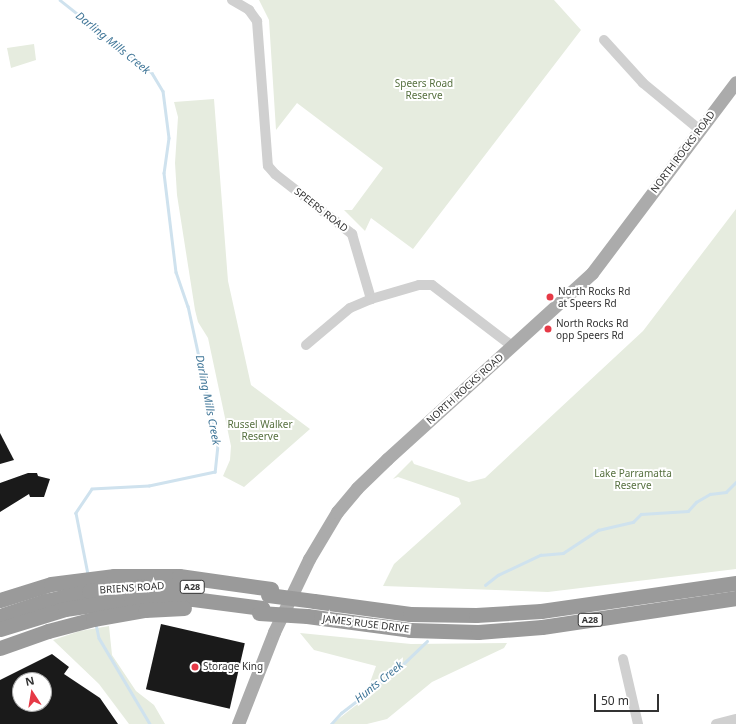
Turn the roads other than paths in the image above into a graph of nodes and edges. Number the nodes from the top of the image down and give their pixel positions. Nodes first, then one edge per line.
1 (232, 0) edge
2 (604, 40) dead end
3 (736, 82) edge
4 (700, 130) junction
5 (371, 299) junction
6 (306, 345) dead end
7 (512, 346) junction
8 (736, 583) edge
9 (116, 595) junction
10 (63, 596) junction
11 (736, 598) edge
12 (0, 600) edge
13 (265, 601) junction
14 (0, 616) edge
15 (0, 630) edge
16 (0, 648) edge
17 (623, 659) dead end
18 (736, 719) edge
19 (238, 724) edge
20 (638, 724) edge
21 (716, 724) edge

1 - 5 street, SPEERS ROAD
2 - 4 street
3 - 4 main road, NORTH ROCKS ROAD
4 - 7 main road, NORTH ROCKS ROAD
5 - 6 street
5 - 7 street
7 - 19 main road, NORTH ROCKS ROAD
8 - 13 highway, JAMES RUSE DRIVE / A28, bridge
9 - 10 highway, BRIENS ROAD / A28
9 - 13 highway, JAMES RUSE DRIVE / A28
9 - 13 highway
9 - 16 highway
10 - 12 highway
10 - 14 highway, BRIENS ROAD / A28
10 - 15 highway, A28
11 - 13 highway, JAMES RUSE DRIVE / A28, bridge
17 - 20 street
18 - 21 street

